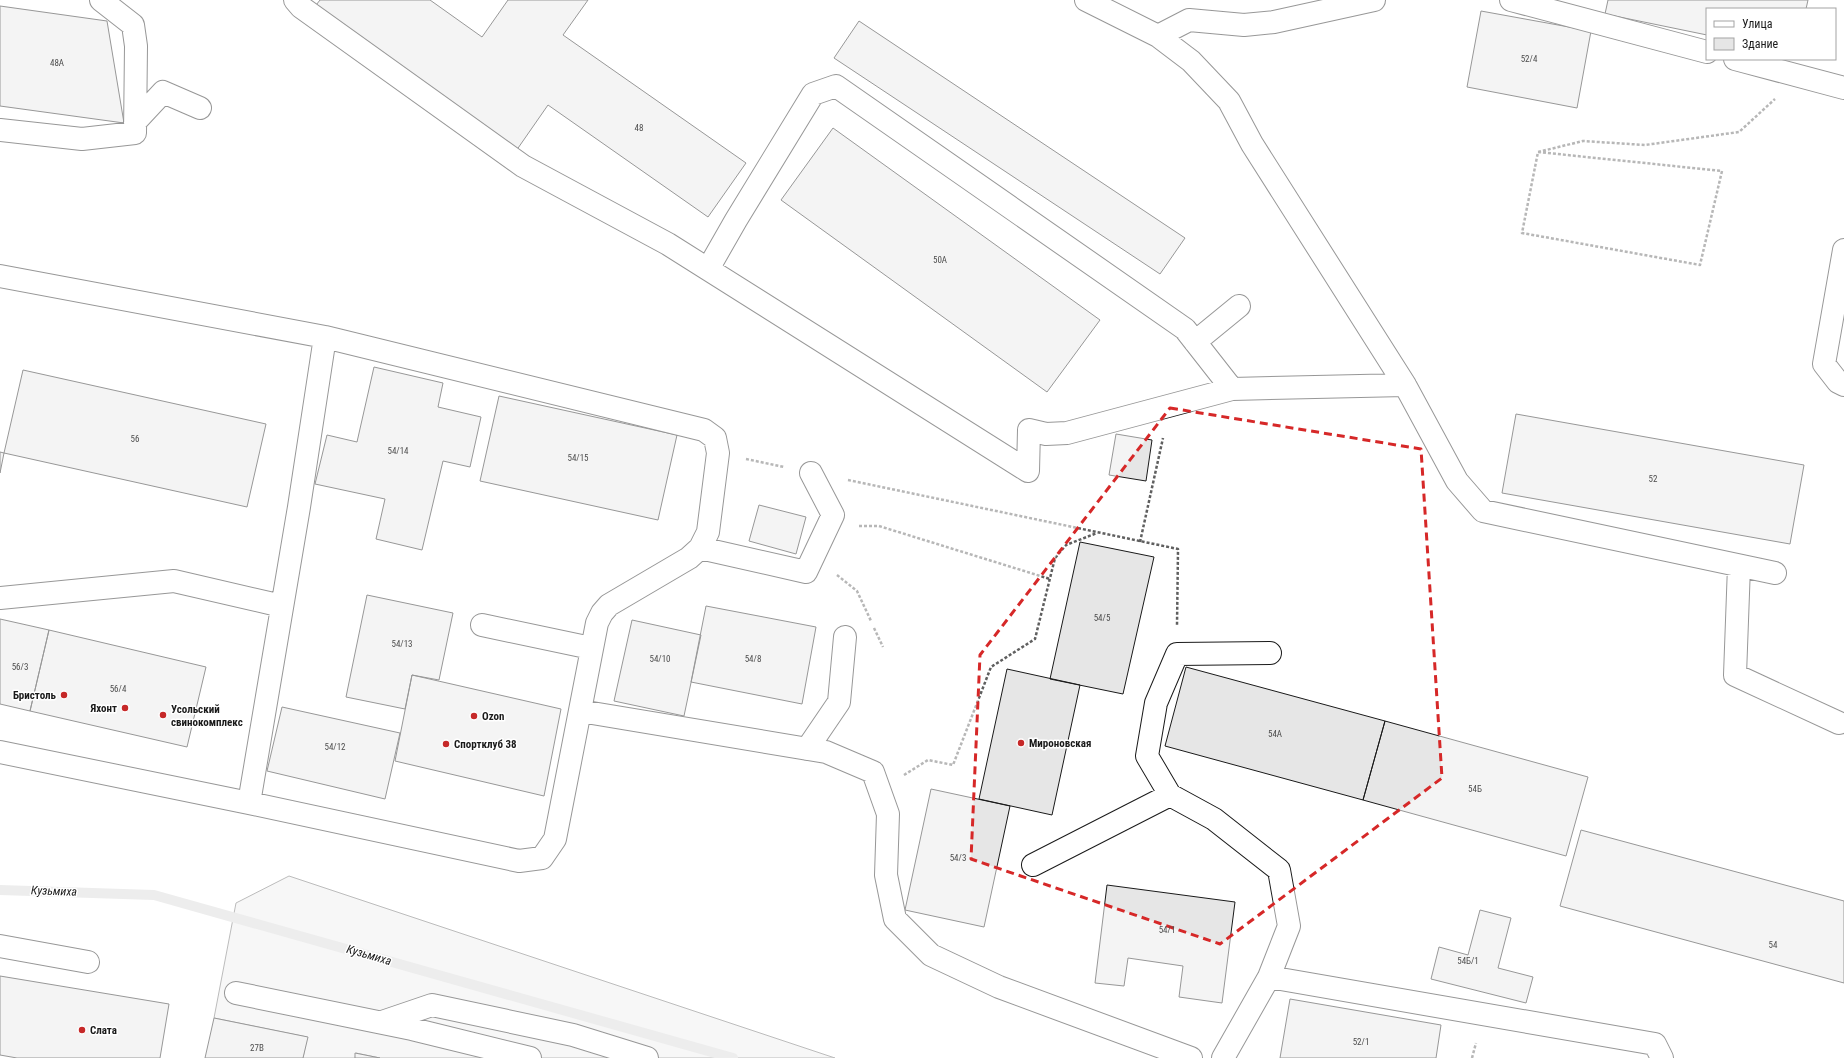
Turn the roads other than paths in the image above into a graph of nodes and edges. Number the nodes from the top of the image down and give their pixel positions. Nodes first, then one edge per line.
1 (101, 0) edge
2 (295, 0) edge
3 (1086, 0) edge
4 (1374, 0) edge
5 (1511, 0) edge
6 (1158, 36) junction
7 (1706, 52) edge
8 (1739, 60) edge
9 (1844, 88) edge
10 (200, 108) dead end
11 (135, 122) junction
12 (0, 130) edge
13 (1844, 250) edge
14 (708, 269) junction
15 (0, 276) edge
16 (1239, 306) dead end
17 (325, 337) junction
18 (1195, 342) junction
19 (1405, 385) junction
20 (1844, 385) edge
21 (1232, 389) junction
22 (811, 473) road end
23 (700, 548) junction
24 (1739, 566) junction
25 (1775, 573) dead end
26 (0, 598) edge
27 (282, 606) junction
28 (482, 625) dead end
29 (845, 637) dead end
30 (591, 648) junction
31 (1270, 653) dead end
32 (580, 711) junction
33 (1839, 723) dead end
34 (807, 749) junction
35 (0, 752) edge
36 (1170, 795) junction
37 (249, 803) junction
38 (1032, 865) dead end
39 (0, 946) edge
40 (88, 962) dead end
41 (1269, 977) junction
42 (236, 993) dead end
43 (381, 1022) junction
44 (530, 1058) edge
45 (647, 1058) edge
46 (1191, 1058) edge
47 (1223, 1058) edge
48 (1662, 1058) edge

1 - 11 lane
2 - 14 lane
3 - 6 lane
4 - 6 lane
5 - 7 lane
6 - 19 lane
8 - 9 lane
10 - 11 lane
11 - 12 lane
13 - 20 lane
14 - 18 lane
14 - 21 lane
15 - 17 lane
16 - 18 lane
17 - 23 lane
17 - 27 lane
18 - 21 lane
19 - 21 lane
19 - 24 lane
22 - 23 lane
23 - 30 lane
24 - 25 lane
24 - 33 lane
26 - 27 lane
27 - 37 lane
28 - 30 lane
29 - 34 lane
30 - 32 lane
31 - 36 lane
32 - 34 lane
32 - 37 lane
34 - 46 lane
35 - 37 lane
36 - 38 lane
36 - 41 lane
39 - 40 lane
41 - 47 lane
41 - 48 lane
42 - 43 lane
43 - 44 lane
43 - 45 lane

